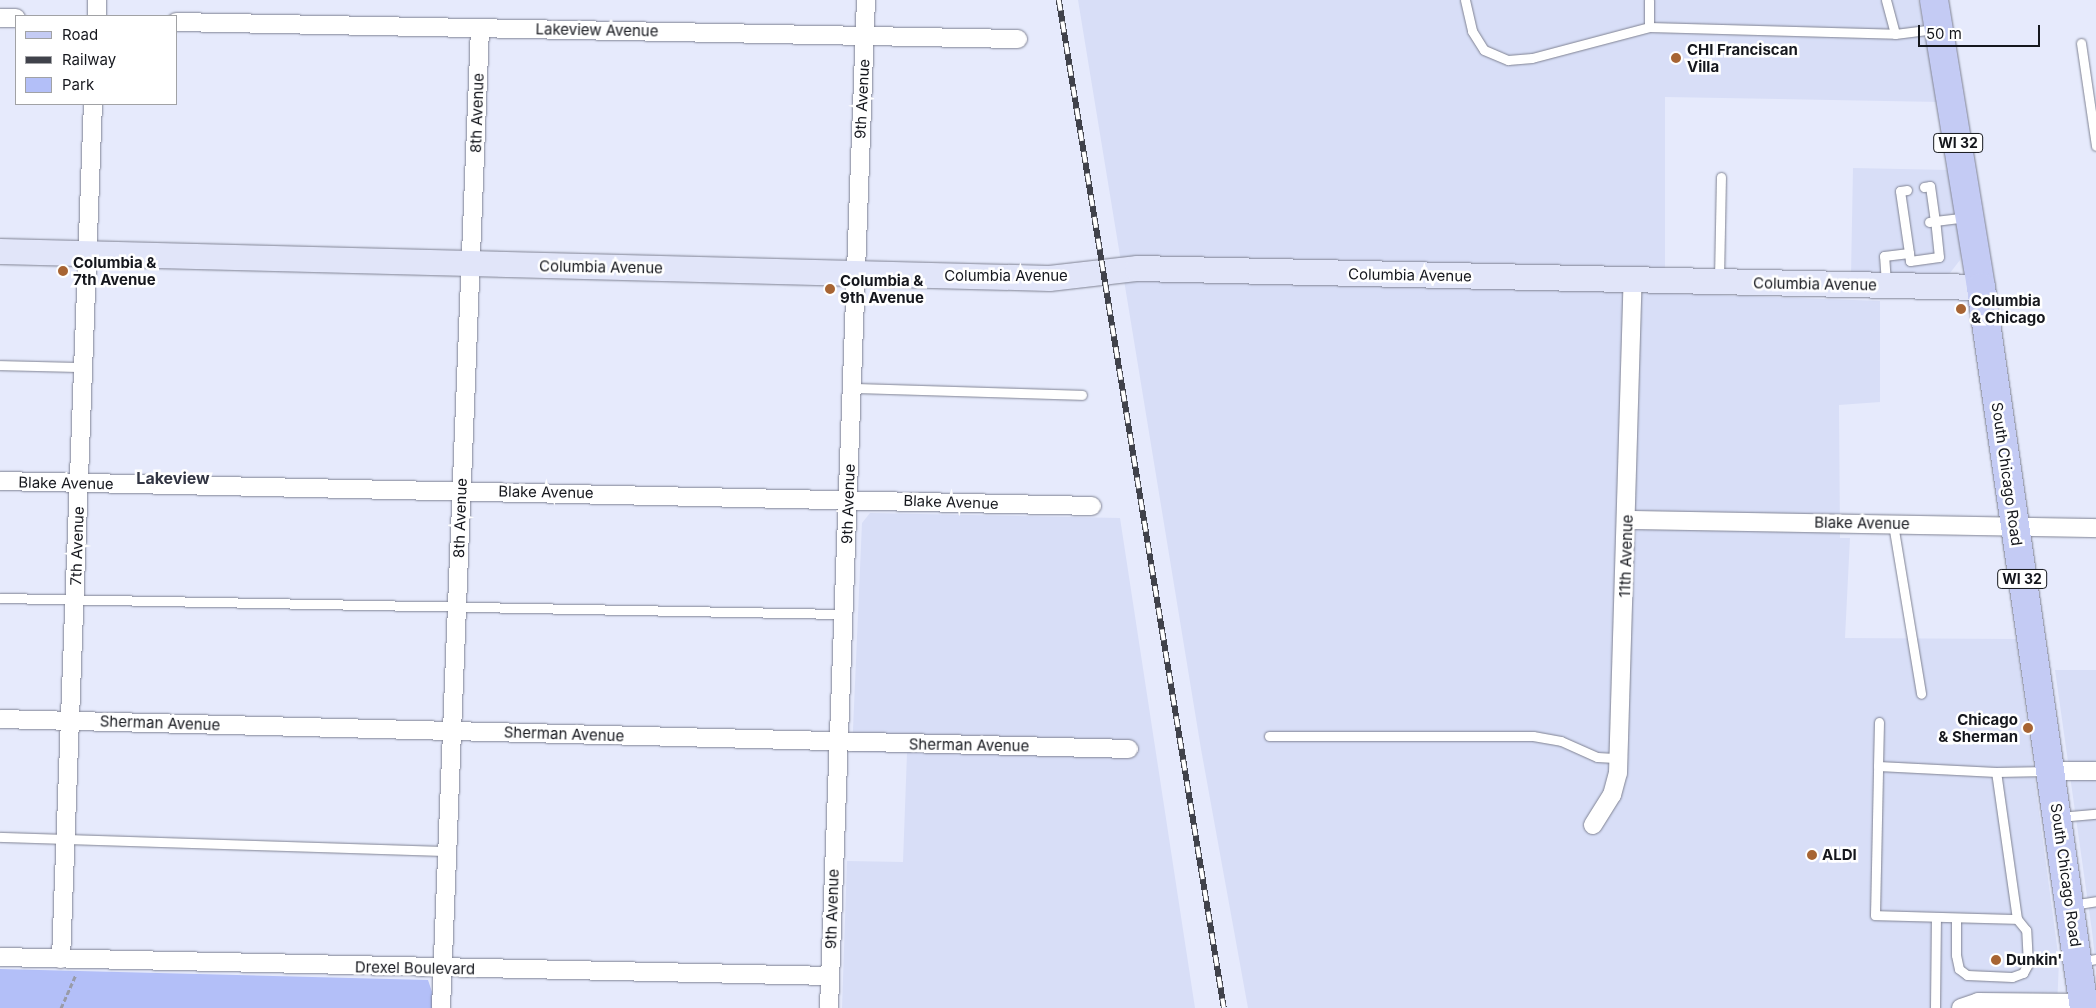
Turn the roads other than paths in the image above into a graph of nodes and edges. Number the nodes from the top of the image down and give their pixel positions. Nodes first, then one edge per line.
1 (97, 0) edge
2 (866, 0) edge
3 (1465, 0) edge
4 (1649, 0) edge
5 (1886, 0) edge
6 (1934, 0) edge
7 (96, 15) edge
8 (0, 18) edge
9 (15, 18) edge
10 (178, 22) edge
11 (1649, 27) junction
12 (480, 28) junction
13 (1940, 28) junction
14 (865, 34) junction
15 (1895, 34) junction
16 (1018, 39) dead end
17 (2081, 44) dead end
18 (93, 105) edge
19 (2096, 146) edge
20 (1721, 177) dead end
21 (1924, 187) dead end
22 (1907, 190) dead end
23 (1970, 216) junction
24 (1932, 221) junction
25 (0, 251) edge
26 (88, 253) junction
27 (1909, 253) junction
28 (471, 264) junction
29 (854, 273) junction
30 (1634, 281) junction
31 (1719, 282) junction
32 (1886, 285) junction
33 (1981, 287) junction
34 (0, 365) edge
35 (83, 367) junction
36 (852, 388) junction
37 (1082, 395) dead end
38 (0, 482) edge
39 (79, 484) junction
40 (461, 490) junction
41 (848, 499) junction
42 (1092, 506) dead end
43 (1628, 520) junction
44 (1893, 524) junction
45 (2015, 526) junction
46 (2096, 528) edge
47 (0, 598) edge
48 (75, 599) junction
49 (457, 607) junction
50 (844, 614) junction
51 (1921, 694) dead end
52 (0, 719) edge
53 (70, 720) junction
54 (1879, 722) dead end
55 (452, 730) junction
56 (1269, 736) dead end
57 (838, 742) junction
58 (1129, 749) dead end
59 (1618, 758) junction
60 (1878, 766) junction
61 (2051, 771) junction
62 (2096, 771) edge
63 (1996, 772) junction
64 (2096, 814) edge
65 (2058, 817) junction
66 (1593, 825) dead end
67 (0, 837) edge
68 (66, 840) junction
69 (447, 851) junction
70 (2083, 903) edge
71 (1936, 918) junction
72 (1956, 918) junction
73 (2017, 920) junction
74 (0, 957) edge
75 (69, 959) junction
76 (2087, 961) edge
77 (442, 969) junction
78 (830, 976) junction
79 (1978, 1005) edge
80 (2088, 1005) edge
81 (441, 1008) edge
82 (829, 1008) edge
83 (1935, 1008) edge
84 (1961, 1008) edge

1 - 7 street
2 - 14 street, 9th Avenue
3 - 11 lane
4 - 11 lane
5 - 15 lane
6 - 13 main road, South Chicago Road / WI 32
8 - 9 street
10 - 12 street, Lakeview Avenue
11 - 15 lane
12 - 14 street, Lakeview Avenue
12 - 28 street, 8th Avenue
13 - 15 lane
13 - 23 main road, South Chicago Road / WI 32
14 - 16 street, Lakeview Avenue
14 - 29 street, 9th Avenue
17 - 19 lane
18 - 26 street, 7th Avenue
20 - 31 lane
21 - 24 lane
22 - 27 lane
23 - 24 lane
23 - 33 main road, South Chicago Road / WI 32
24 - 27 lane
25 - 26 street, Columbia Avenue
26 - 28 street, Columbia Avenue
26 - 35 street, 7th Avenue
27 - 32 lane
28 - 29 street, Columbia Avenue
28 - 40 street, 8th Avenue
29 - 30 street, Columbia Avenue
29 - 36 street, 9th Avenue
30 - 31 street, Columbia Avenue
30 - 43 street, 11th Avenue
31 - 32 street, Columbia Avenue
32 - 33 street, Columbia Avenue
33 - 45 main road, South Chicago Road / WI 32
34 - 35 lane
35 - 39 street, 7th Avenue
36 - 37 lane
36 - 41 street, 9th Avenue
38 - 39 street, Blake Avenue
39 - 40 street, Blake Avenue
39 - 48 street, 7th Avenue
40 - 41 street, Blake Avenue
40 - 49 street, 8th Avenue
41 - 42 street, Blake Avenue
41 - 50 street, 9th Avenue
43 - 44 street, Blake Avenue
43 - 59 street, 11th Avenue
44 - 45 street, Blake Avenue
44 - 51 lane
45 - 46 street, Blake Avenue
45 - 61 main road, South Chicago Road / WI 32
47 - 48 lane
48 - 49 lane
48 - 53 street, 7th Avenue
49 - 50 lane
49 - 55 street, 8th Avenue
50 - 57 street, 9th Avenue
52 - 53 street, Sherman Avenue
53 - 55 street, Sherman Avenue
53 - 68 street, 7th Avenue
54 - 60 lane
55 - 57 street, Sherman Avenue
55 - 69 street, 8th Avenue
56 - 59 lane
57 - 58 street, Sherman Avenue
57 - 78 street, 9th Avenue
59 - 66 street, 11th Avenue
60 - 63 lane
60 - 71 lane
61 - 62 street
61 - 63 lane
61 - 65 main road, South Chicago Road / WI 32
63 - 73 lane
64 - 65 lane
65 - 70 main road, South Chicago Road / WI 32
67 - 68 lane
68 - 69 lane
68 - 75 street, 7th Avenue
69 - 77 street, 8th Avenue
70 - 76 main road, South Chicago Road / WI 32
71 - 72 lane
71 - 83 lane
72 - 73 lane
72 - 73 lane
74 - 75 street, Drexel Boulevard
75 - 77 street, Drexel Boulevard
76 - 80 main road, South Chicago Road / WI 32
77 - 78 street, Drexel Boulevard
77 - 81 street, 8th Avenue
78 - 82 street, 9th Avenue
79 - 80 street
79 - 84 street

